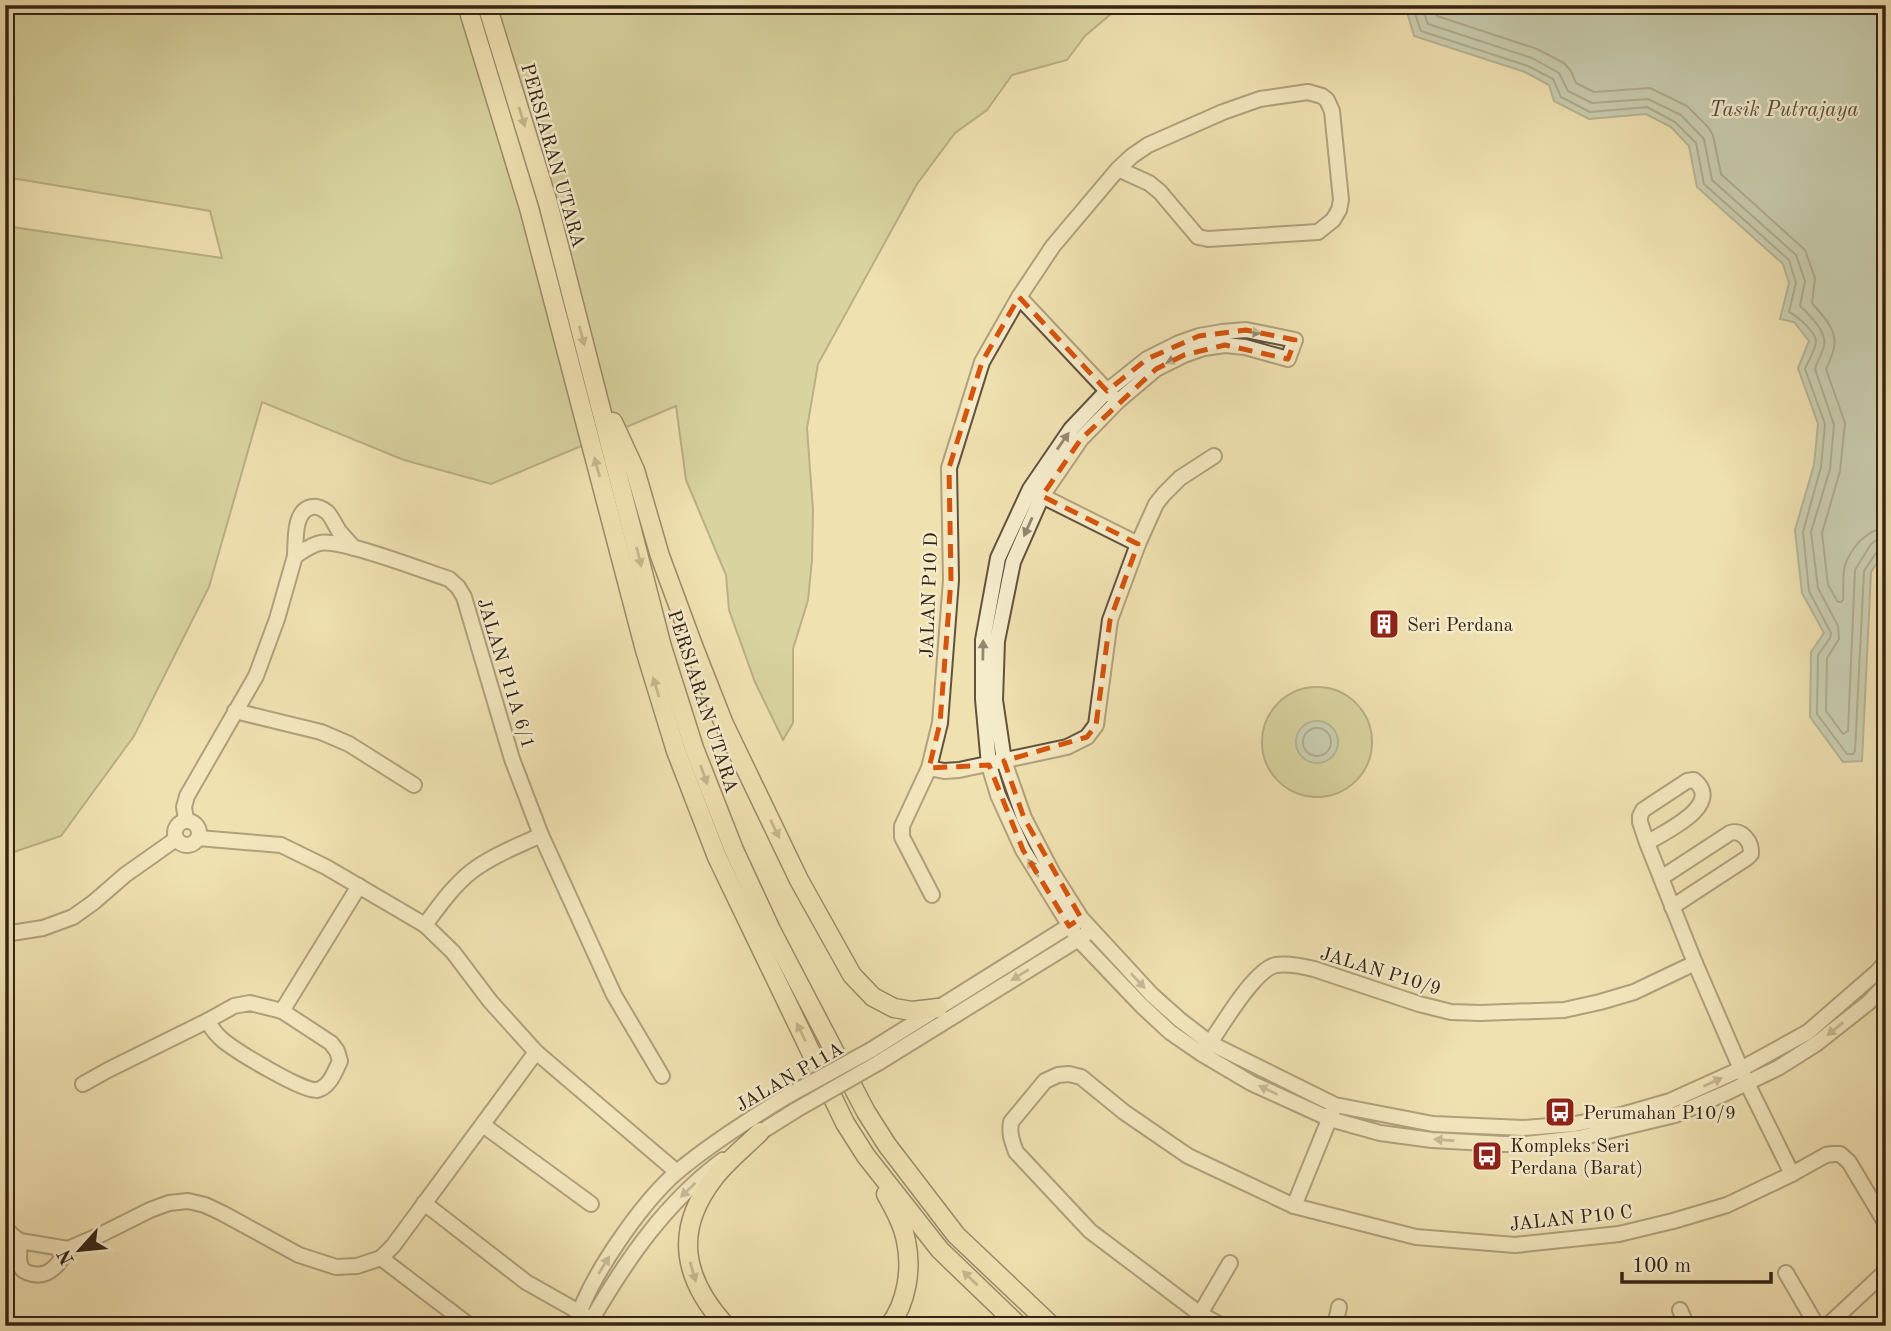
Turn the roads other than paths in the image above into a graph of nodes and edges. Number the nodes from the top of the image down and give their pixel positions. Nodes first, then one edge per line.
1 (467, 5) edge
2 (487, 5) edge
3 (1118, 169) junction
4 (1019, 297) junction
5 (594, 380) junction
6 (1112, 396) junction
7 (1214, 456) dead end
8 (1042, 496) junction
9 (1138, 544) junction
10 (354, 548) junction
11 (295, 556) junction
12 (235, 711) junction
13 (1004, 761) junction
14 (989, 765) junction
15 (929, 768) junction
16 (414, 785) dead end
17 (186, 820) junction
18 (541, 835) junction
19 (198, 838) junction
20 (176, 839) junction
21 (1647, 843) junction
22 (1661, 878) junction
23 (359, 886) junction
24 (932, 895) dead end
25 (1672, 906) junction
26 (1075, 922) junction
27 (425, 925) junction
28 (1092, 931) junction
29 (5, 934) edge
30 (1078, 939) junction
31 (1886, 962) edge
32 (1695, 964) junction
33 (1886, 984) edge
34 (938, 1008) junction
35 (282, 1011) junction
36 (207, 1021) junction
37 (1210, 1043) junction
38 (536, 1052) junction
39 (875, 1057) junction
40 (662, 1076) dead end
41 (1744, 1076) junction
42 (83, 1084) dead end
43 (1332, 1112) junction
44 (483, 1125) junction
45 (760, 1132) junction
46 (866, 1156) junction
47 (677, 1172) junction
48 (1792, 1174) junction
49 (424, 1203) junction
50 (591, 1204) dead end
51 (1294, 1206) junction
52 (1886, 1224) edge
53 (5, 1227) edge
54 (20, 1241) junction
55 (68, 1249) junction
56 (381, 1258) junction
57 (1230, 1263) dead end
58 (1886, 1271) edge
59 (1786, 1273) dead end
60 (1339, 1307) dead end
61 (1679, 1310) dead end
62 (1200, 1314) junction
63 (584, 1321) edge
64 (470, 1326) edge
65 (726, 1326) edge
66 (889, 1326) edge
67 (1019, 1326) edge
68 (1052, 1326) edge
69 (1222, 1326) edge
70 (1335, 1326) edge
71 (1687, 1326) edge
72 (1817, 1326) edge
73 (1827, 1326) edge

46 -> 1 main road, PERSIARAN UTARA
2 -> 5 main road, PERSIARAN UTARA
3 - 3 street, JALAN P10 D
3 - 4 street, JALAN P10 D
4 - 6 street
4 - 15 street, JALAN P10 D
5 -> 34 main road
5 -> 68 main road, PERSIARAN UTARA
6 -> 6 street
6 - 8 street
14 -> 6 street
7 - 9 street
8 - 9 street
8 -> 13 street
9 - 13 street
10 - 11 street, JALAN P11A 6/1
10 - 11 street
10 - 18 street, JALAN P11A 6/1
11 - 12 street
12 - 16 street
12 - 17 street
13 - 14 street
13 - 26 street
14 - 15 street
26 -> 14 street
15 - 24 street, JALAN P10 D
17 - 19 street
17 - 20 street
18 - 27 street
18 - 40 street, JALAN P11A 6/1
19 - 20 street
19 - 23 street
20 - 29 street
21 - 21 street
21 - 22 street
22 - 25 street
22 - 25 street
23 - 27 street
23 - 35 street
25 - 32 street
26 - 28 street
26 - 30 street
26 - 34 street, JALAN P11A
27 - 38 street
28 - 30 street, JALAN P11A
28 -> 37 street
30 -> 39 street, JALAN P11A
43 -> 30 street
31 - 41 street
32 - 37 street, JALAN P10/9
32 - 41 street
33 -> 41 street
34 - 39 street, JALAN P11A
35 - 36 street
35 - 36 street
36 - 42 street
37 - 43 street
38 - 44 street
38 - 47 street
39 - 45 street, JALAN P11A, bridge
39 - 47 street, JALAN P11A, bridge
41 - 43 street
41 - 48 street
43 - 51 street
44 - 49 street
44 - 50 street
45 -> 63 street, JALAN P11A
45 -> 65 main road
46 - 66 main road
67 -> 46 main road, PERSIARAN UTARA
63 -> 47 street, JALAN P11A
48 - 51 street, JALAN P10 C
48 - 52 street, JALAN P10 C
49 - 56 street
49 - 63 street
51 - 62 street, JALAN P10 C
53 - 54 street
54 - 55 street
54 - 55 street
55 - 56 street
56 - 64 street
57 - 62 street
58 - 73 street
59 - 72 street
60 - 70 street
61 - 71 street
62 - 69 street, JALAN P10 C

